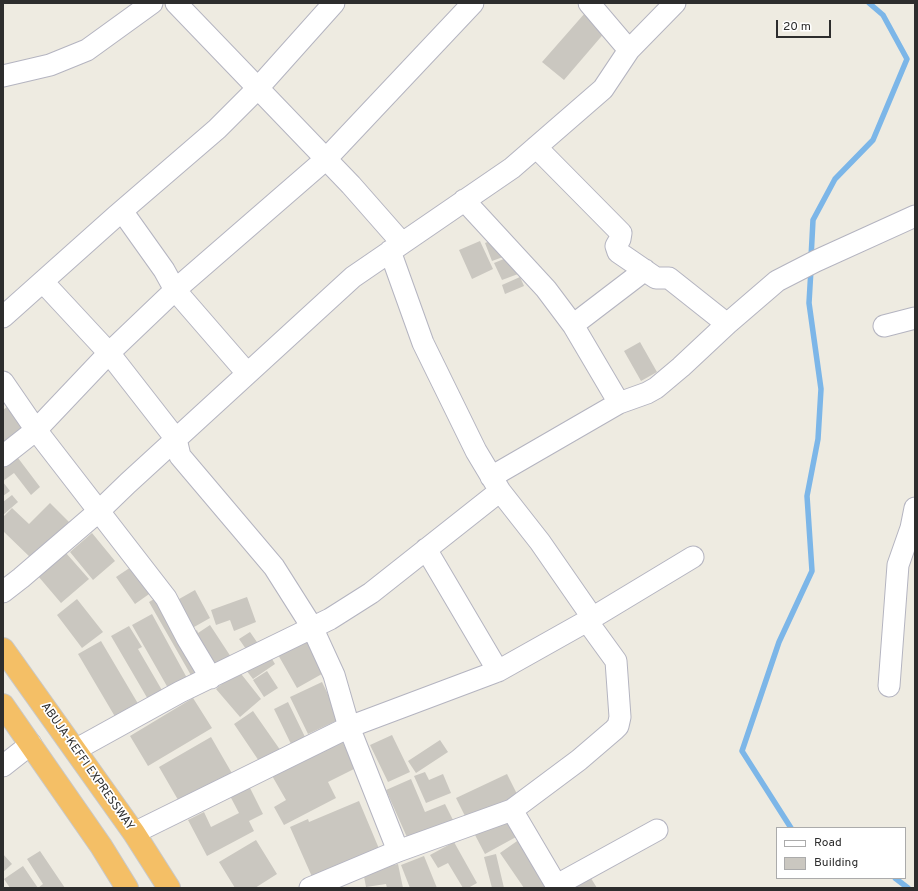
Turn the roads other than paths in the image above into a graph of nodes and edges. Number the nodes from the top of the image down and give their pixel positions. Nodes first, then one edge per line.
1 (152, 3) edge
2 (176, 3) edge
3 (334, 3) edge
4 (473, 3) edge
5 (589, 3) edge
6 (675, 3) edge
7 (629, 50) junction
8 (3, 76) edge
9 (258, 88) junction
10 (536, 147) junction
11 (326, 160) junction
12 (464, 200) junction
13 (122, 211) junction
14 (915, 216) edge
15 (396, 247) junction
16 (645, 270) junction
17 (43, 282) junction
18 (175, 290) junction
19 (3, 317) edge
20 (915, 318) edge
21 (727, 324) junction
22 (573, 325) junction
23 (884, 326) dead end
24 (109, 353) junction
25 (247, 374) junction
26 (3, 382) edge
27 (619, 403) junction
28 (36, 430) junction
29 (176, 439) junction
30 (3, 456) edge
31 (496, 484) junction
32 (99, 511) junction
33 (914, 522) edge
34 (426, 549) junction
35 (693, 557) dead end
36 (3, 592) edge
37 (590, 619) junction
38 (312, 627) junction
39 (3, 649) edge
40 (498, 671) junction
41 (211, 678) junction
42 (889, 686) dead end
43 (3, 706) edge
44 (349, 727) junction
45 (31, 744) junction
46 (76, 750) junction
47 (3, 766) edge
48 (512, 810) junction
49 (657, 830) dead end
50 (134, 833) junction
51 (398, 851) junction
52 (558, 887) edge
53 (127, 888) edge
54 (169, 888) edge
55 (310, 888) edge

1 - 8 street
2 - 9 street
3 - 9 street
4 - 11 street
5 - 7 street
6 - 7 street
7 - 10 street
9 - 11 street
9 - 13 street
10 - 12 street
10 - 16 street
11 - 15 street
11 - 18 street
12 - 15 street
12 - 22 street
13 - 17 street
13 - 18 street
14 - 21 street
15 - 25 street
15 - 31 street
16 - 21 street
16 - 22 street
17 - 19 street
17 - 24 street
18 - 24 street
18 - 25 street
20 - 23 street
21 - 27 street
22 - 27 street
24 - 28 street
24 - 29 street
25 - 29 street
26 - 28 street
27 - 31 street
28 - 30 street
28 - 32 street
29 - 32 street
29 - 38 street
31 - 34 street
31 - 37 street
32 - 36 street
32 - 41 street
33 - 42 street
34 - 38 street
34 - 40 street
35 - 37 street
37 - 40 street
37 - 48 street
38 - 41 street
38 - 44 street
39 - 46 highway, ABUJA-KEFFI EXPRESSWAY
40 - 44 street
41 - 46 street
43 - 45 highway
44 - 50 street
44 - 51 street
45 - 47 street
45 - 53 highway
46 - 50 highway, ABUJA-KEFFI EXPRESSWAY
48 - 51 street
48 - 52 street
49 - 52 street
50 - 54 highway, ABUJA-KEFFI EXPRESSWAY
51 - 55 street

